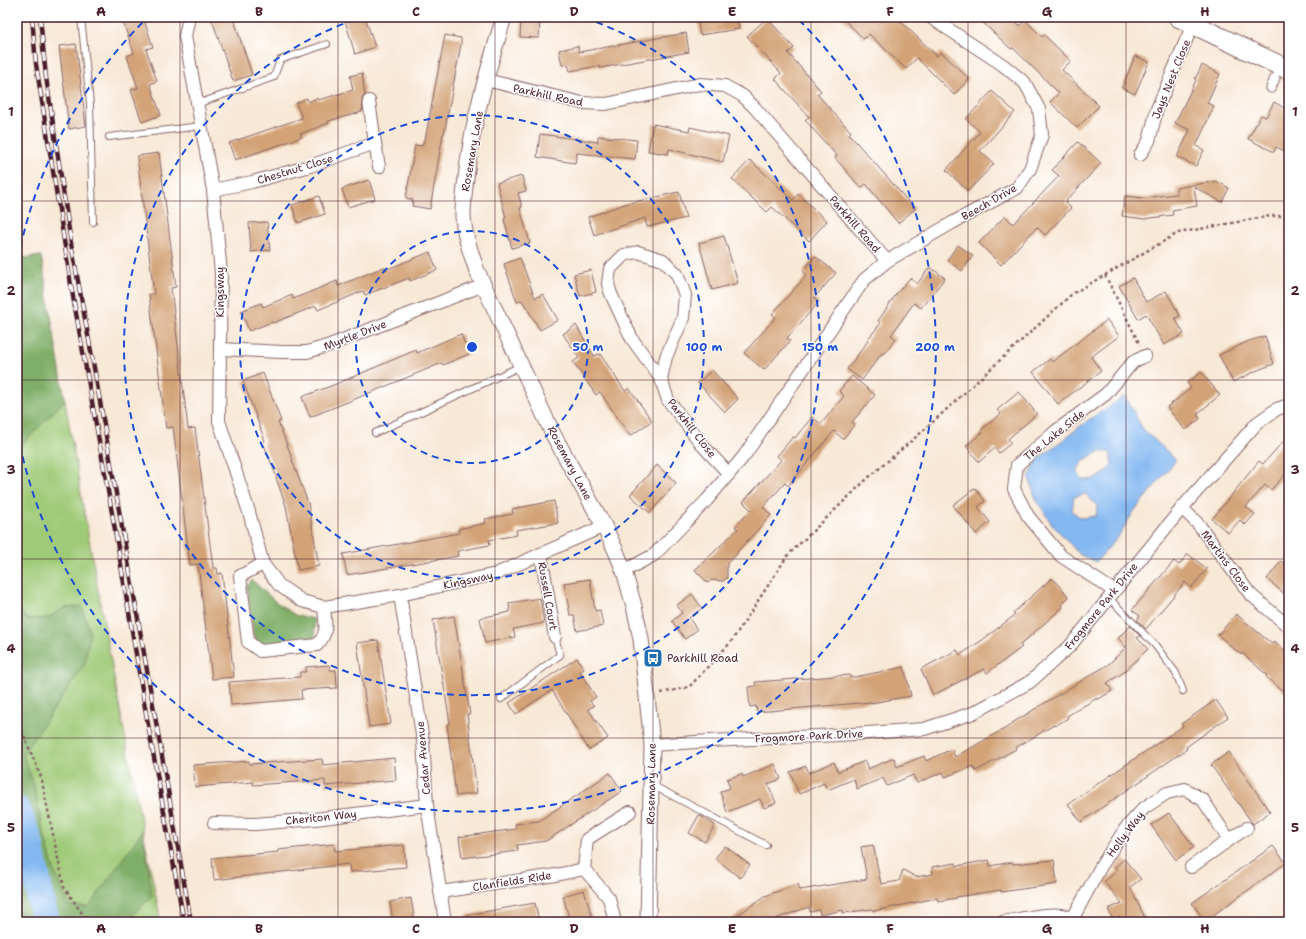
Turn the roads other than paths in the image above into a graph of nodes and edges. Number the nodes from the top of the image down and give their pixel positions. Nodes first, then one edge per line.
1 (81, 17) edge
2 (189, 17) edge
3 (504, 17) edge
4 (930, 17) edge
5 (1186, 21) edge
6 (327, 44) dead end
7 (1282, 72) edge
8 (486, 80) junction
9 (1271, 88) dead end
10 (369, 101) dead end
11 (197, 104) junction
12 (201, 126) junction
13 (109, 137) dead end
14 (375, 143) junction
15 (1140, 156) dead end
16 (380, 167) dead end
17 (213, 190) junction
18 (93, 222) dead end
19 (887, 261) junction
20 (484, 286) junction
21 (220, 349) junction
22 (1145, 356) road end
23 (521, 366) junction
24 (661, 379) junction
25 (1289, 405) edge
26 (375, 433) dead end
27 (729, 474) junction
28 (1182, 508) junction
29 (604, 526) junction
30 (541, 554) junction
31 (263, 564) junction
32 (624, 571) junction
33 (400, 594) junction
34 (1111, 594) junction
35 (324, 607) junction
36 (1289, 627) edge
37 (555, 636) joint
38 (1183, 691) dead end
39 (501, 699) dead end
40 (652, 745) junction
41 (650, 784) junction
42 (427, 805) junction
43 (630, 812) dead end
44 (214, 823) dead end
45 (1247, 828) dead end
46 (1229, 840) junction
47 (766, 845) dead end
48 (1191, 867) dead end
49 (584, 869) junction
50 (440, 892) junction
51 (1075, 920) edge
52 (445, 922) edge
53 (615, 922) edge
54 (648, 922) edge
55 (1003, 922) edge

1 - 18 lane
2 - 11 street, Kingsway
3 - 8 street, Rosemary Lane
4 - 19 street, Beech Drive
5 - 7 main road
5 - 15 street, Jays Nest Close
6 - 11 lane
7 - 9 street
8 - 19 street, Parkhill Road
8 - 20 street, Rosemary Lane
10 - 14 street
11 - 12 street, Kingsway
12 - 13 lane
12 - 17 street, Kingsway
14 - 16 street
14 - 17 street, Chestnut Close
17 - 21 street, Kingsway
19 - 27 street, Parkhill Road
20 - 21 street, Myrtle Drive
20 - 23 street, Rosemary Lane
21 - 31 street, Kingsway
22 - 34 street, The Lake Side
23 - 26 lane
23 - 29 street, Rosemary Lane
24 - 24 street, Parkhill Close
24 - 27 street, Parkhill Close
25 - 28 street, Frogmore Park Drive
27 - 32 street, Parkhill Road
28 - 34 street, Frogmore Park Drive
28 - 36 street, Martins Close
29 - 30 street, Kingsway
29 - 32 street, Rosemary Lane
30 - 33 street, Kingsway
30 - 37 street, Russell Court
31 - 35 street, Kingsway
31 - 35 street
32 - 40 street, Rosemary Lane
33 - 35 street, Kingsway
33 - 42 street, Cedar Avenue
34 - 38 lane
34 - 40 street, Frogmore Park Drive
37 - 39 lane
40 - 41 street, Rosemary Lane
41 - 47 lane
41 - 54 street, Rosemary Lane
42 - 44 street, Cheriton Way
42 - 50 street, Cedar Avenue
43 - 49 street
45 - 46 street
46 - 48 street
46 - 51 street, Holly Way
49 - 50 street, Clanfields Ride
49 - 53 street
50 - 52 street, Cedar Avenue
51 - 55 street

